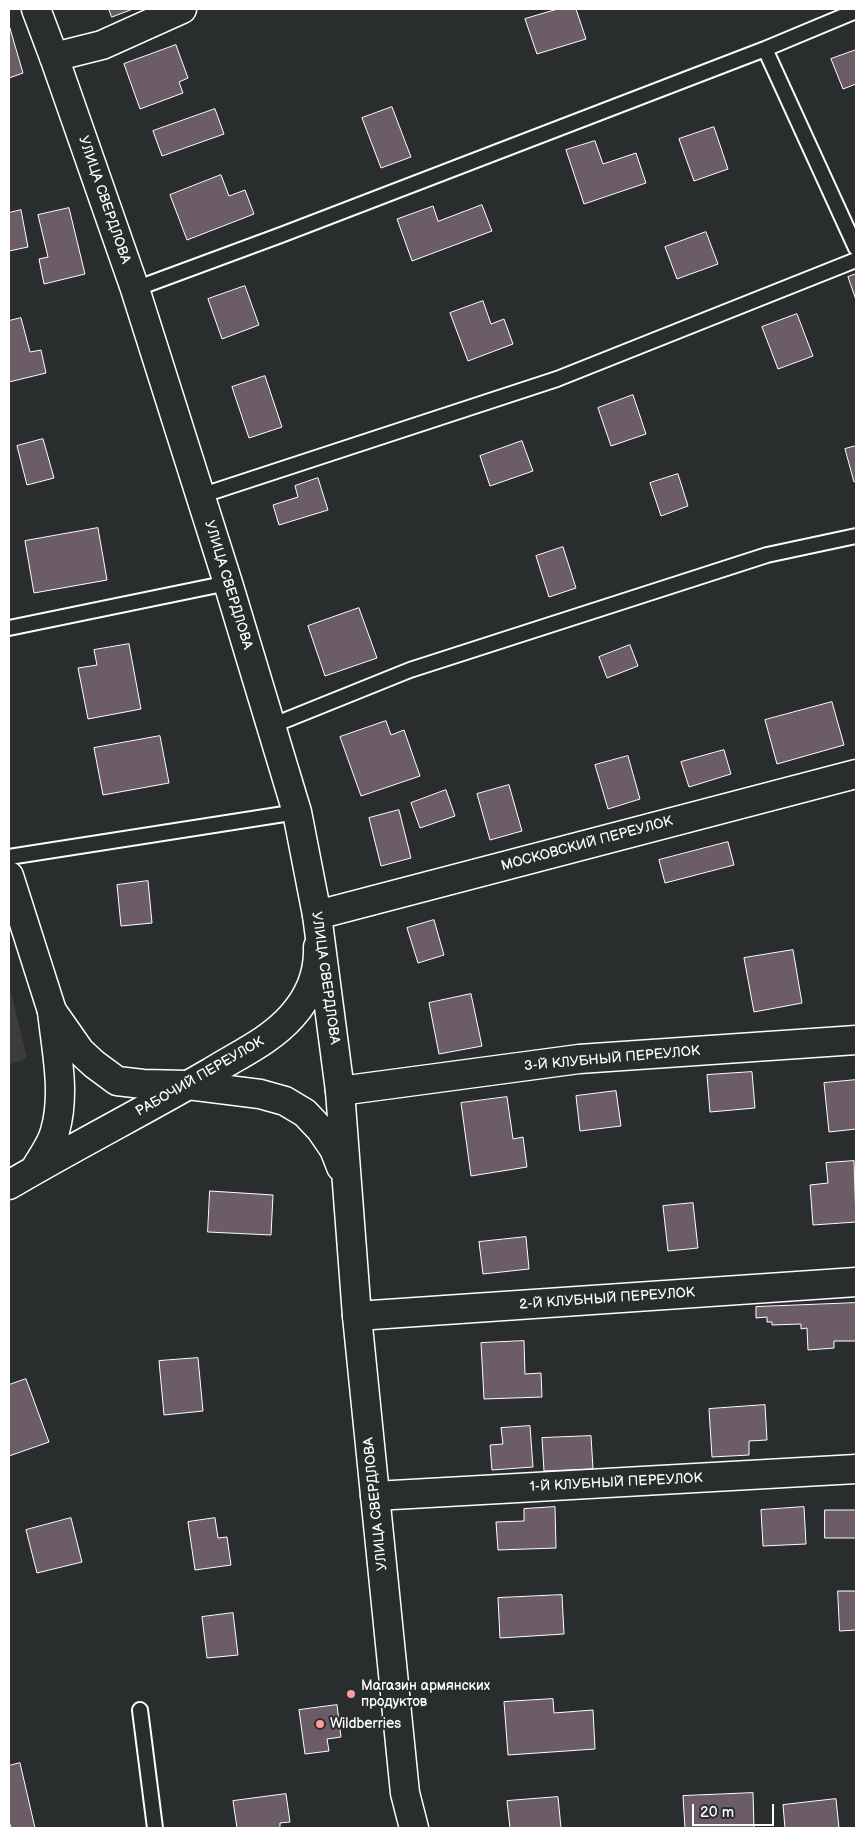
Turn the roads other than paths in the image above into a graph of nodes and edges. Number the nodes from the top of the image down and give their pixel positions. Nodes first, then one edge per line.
1 (36, 9) edge
2 (182, 9) edge
3 (856, 11) edge
4 (765, 49) junction
5 (54, 57) junction
6 (856, 248) edge
7 (856, 260) edge
8 (135, 289) junction
9 (200, 496) junction
10 (856, 536) edge
11 (228, 583) junction
12 (9, 628) edge
13 (271, 726) junction
14 (856, 774) edge
15 (296, 812) junction
16 (9, 856) edge
17 (9, 876) edge
18 (317, 915) junction
19 (52, 1011) junction
20 (856, 1040) edge
21 (188, 1085) junction
22 (340, 1091) junction
23 (36, 1169) junction
24 (347, 1180) junction
25 (9, 1185) edge
26 (856, 1282) edge
27 (358, 1316) junction
28 (856, 1469) edge
29 (375, 1496) junction
30 (140, 1710) dead end
31 (155, 1828) edge
32 (414, 1828) edge

1 - 5 main road, УЛИЦА СВЕРДЛОВА
2 - 5 main road
3 - 4 lane
4 - 6 lane
4 - 8 lane
5 - 8 main road, УЛИЦА СВЕРДЛОВА
7 - 9 lane
8 - 9 main road, УЛИЦА СВЕРДЛОВА
9 - 11 main road, УЛИЦА СВЕРДЛОВА
10 - 13 lane
11 - 12 lane
11 - 13 main road, УЛИЦА СВЕРДЛОВА
13 - 15 main road, УЛИЦА СВЕРДЛОВА
14 - 18 main road, МОСКОВСКИЙ ПЕРЕУЛОК
15 - 16 lane
15 - 18 main road, УЛИЦА СВЕРДЛОВА
17 - 19 main road, УЛИЦА СВЕРДЛОВА
18 - 21 main road, РАБОЧИЙ ПЕРЕУЛОК
18 - 22 main road, УЛИЦА СВЕРДЛОВА
19 - 21 main road, УЛИЦА СВЕРДЛОВА
19 - 23 main road
20 - 22 main road, 3-Й КЛУБНЫЙ ПЕРЕУЛОК
21 - 23 main road, РАБОЧИЙ ПЕРЕУЛОК
21 - 24 main road, УЛИЦА СВЕРДЛОВА
22 - 24 main road, УЛИЦА СВЕРДЛОВА
23 - 25 main road, РАБОЧИЙ ПЕРЕУЛОК
24 - 27 main road, УЛИЦА СВЕРДЛОВА
26 - 27 main road, 2-Й КЛУБНЫЙ ПЕРЕУЛОК
27 - 29 main road, УЛИЦА СВЕРДЛОВА
28 - 29 main road, 1-Й КЛУБНЫЙ ПЕРЕУЛОК
29 - 32 main road, УЛИЦА СВЕРДЛОВА
30 - 31 lane

